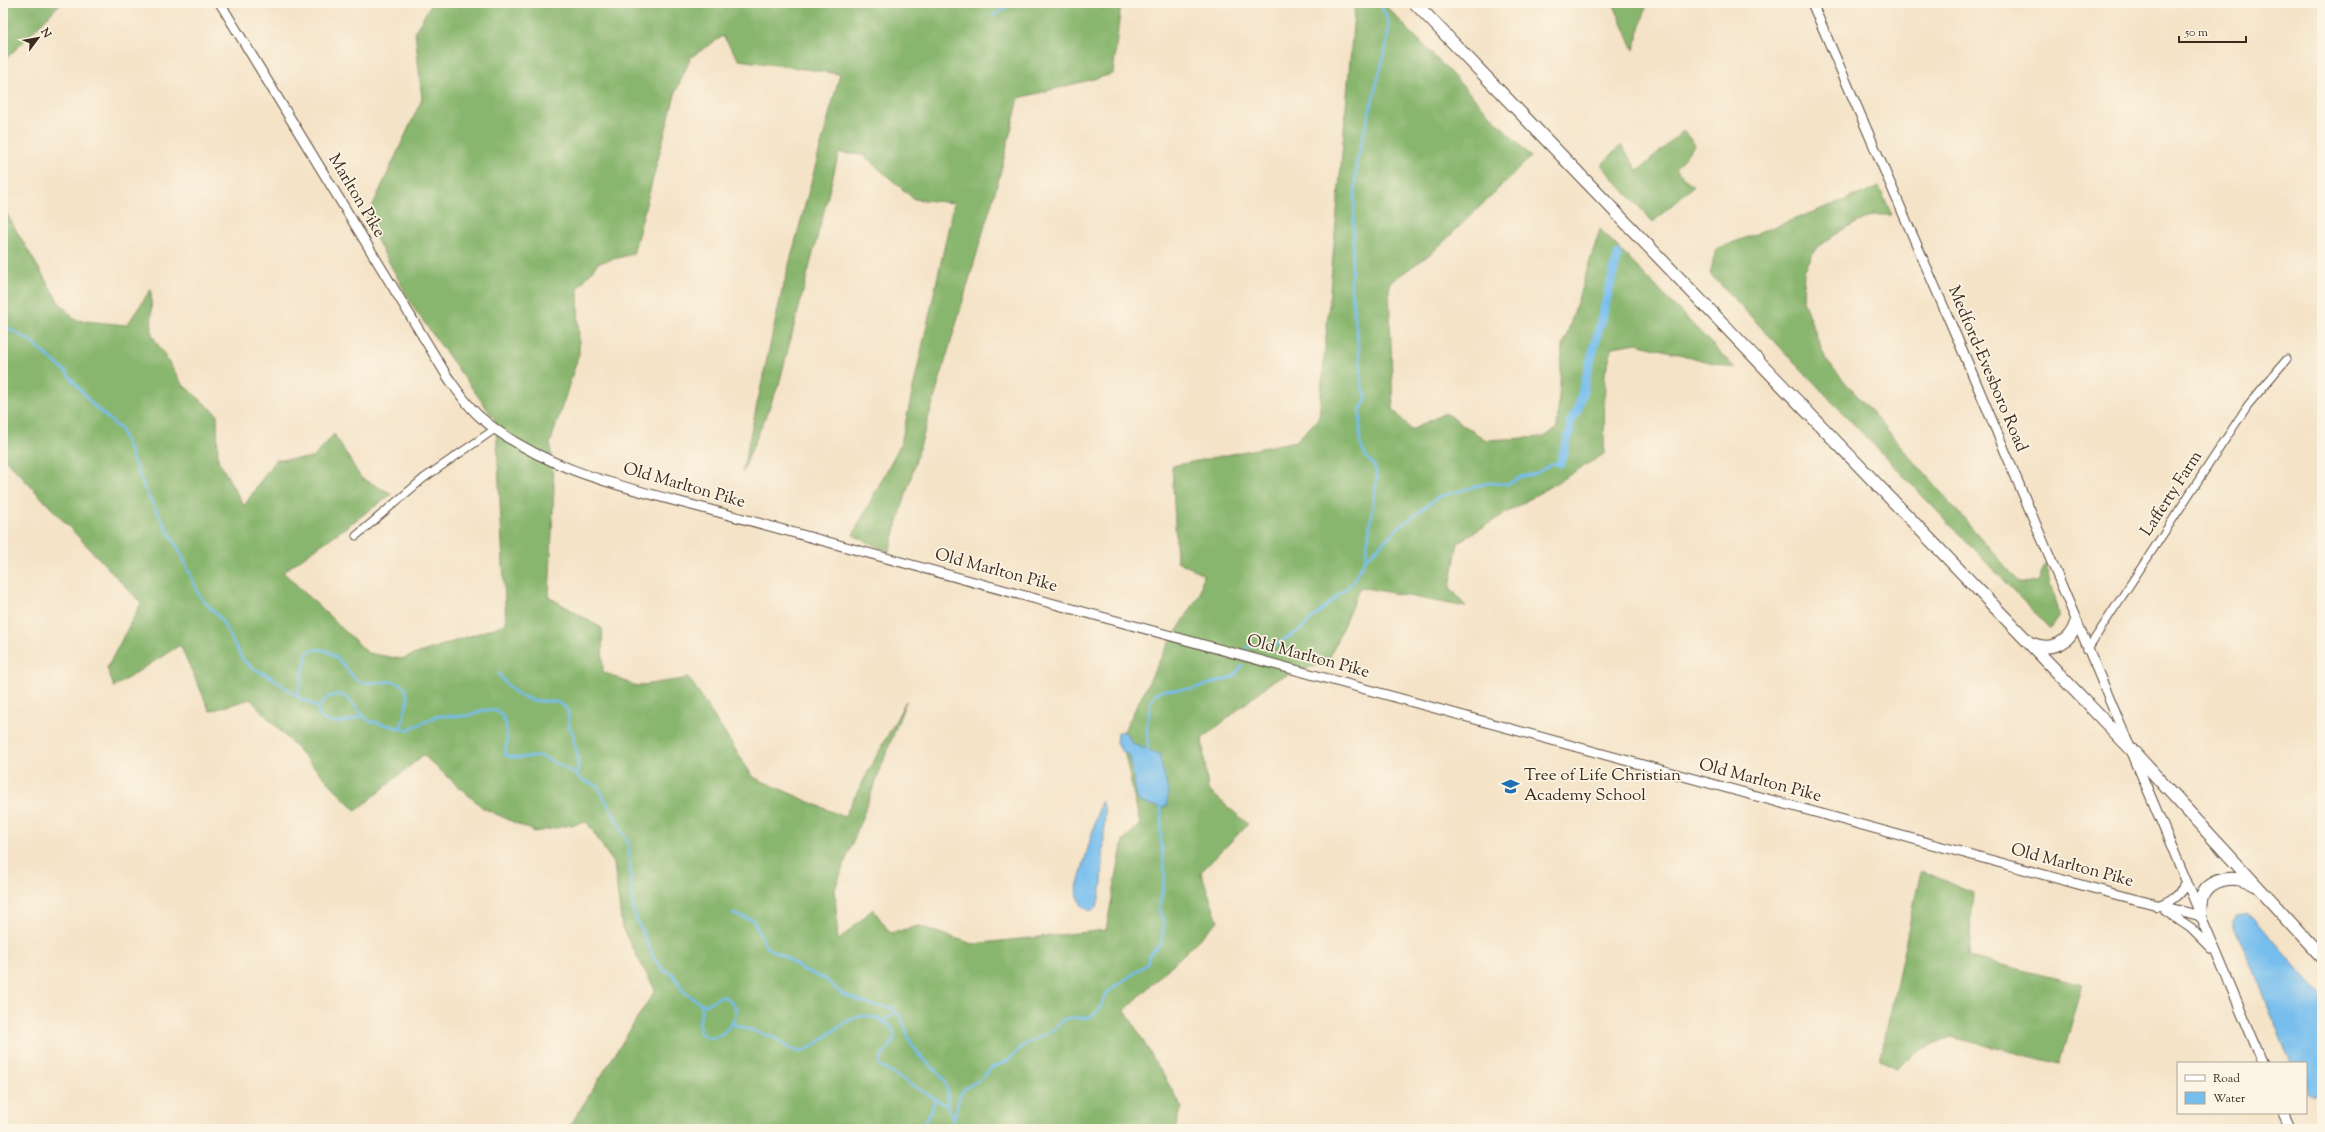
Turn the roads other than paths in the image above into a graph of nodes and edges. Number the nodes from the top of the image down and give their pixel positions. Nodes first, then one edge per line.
1 (220, 3) edge
2 (1415, 3) edge
3 (1812, 3) edge
4 (2287, 359) dead end
5 (467, 404) joint
6 (495, 429) junction
7 (356, 536) dead end
8 (2076, 623) junction
9 (2029, 642) junction
10 (2087, 650) junction
11 (2130, 748) junction
12 (2187, 882) junction
13 (2258, 887) junction
14 (2157, 906) junction
15 (2201, 916) junction
16 (2322, 956) edge
17 (2219, 958) junction
18 (2262, 1062) edge
19 (2283, 1114) edge
20 (2290, 1129) edge

1 - 5 street, Marlton Pike
2 - 9 highway
3 - 8 street, Medford-Evesboro Road
4 - 10 street, Lafferty Farm
5 - 6 street, Old Marlton Pike
6 - 7 street
6 - 14 street, Old Marlton Pike
8 - 9 highway
8 - 10 street, Medford-Evesboro Road
9 - 11 highway
10 - 11 street, Medford-Evesboro Road
11 - 12 street, Medford-Evesboro Road
11 - 13 highway
12 - 14 street
12 - 15 street, Medford-Evesboro Road
13 - 15 highway
13 - 16 highway
14 - 15 street, Old Marlton Pike
14 - 17 street
15 - 17 street
17 - 18 street
19 - 20 street

